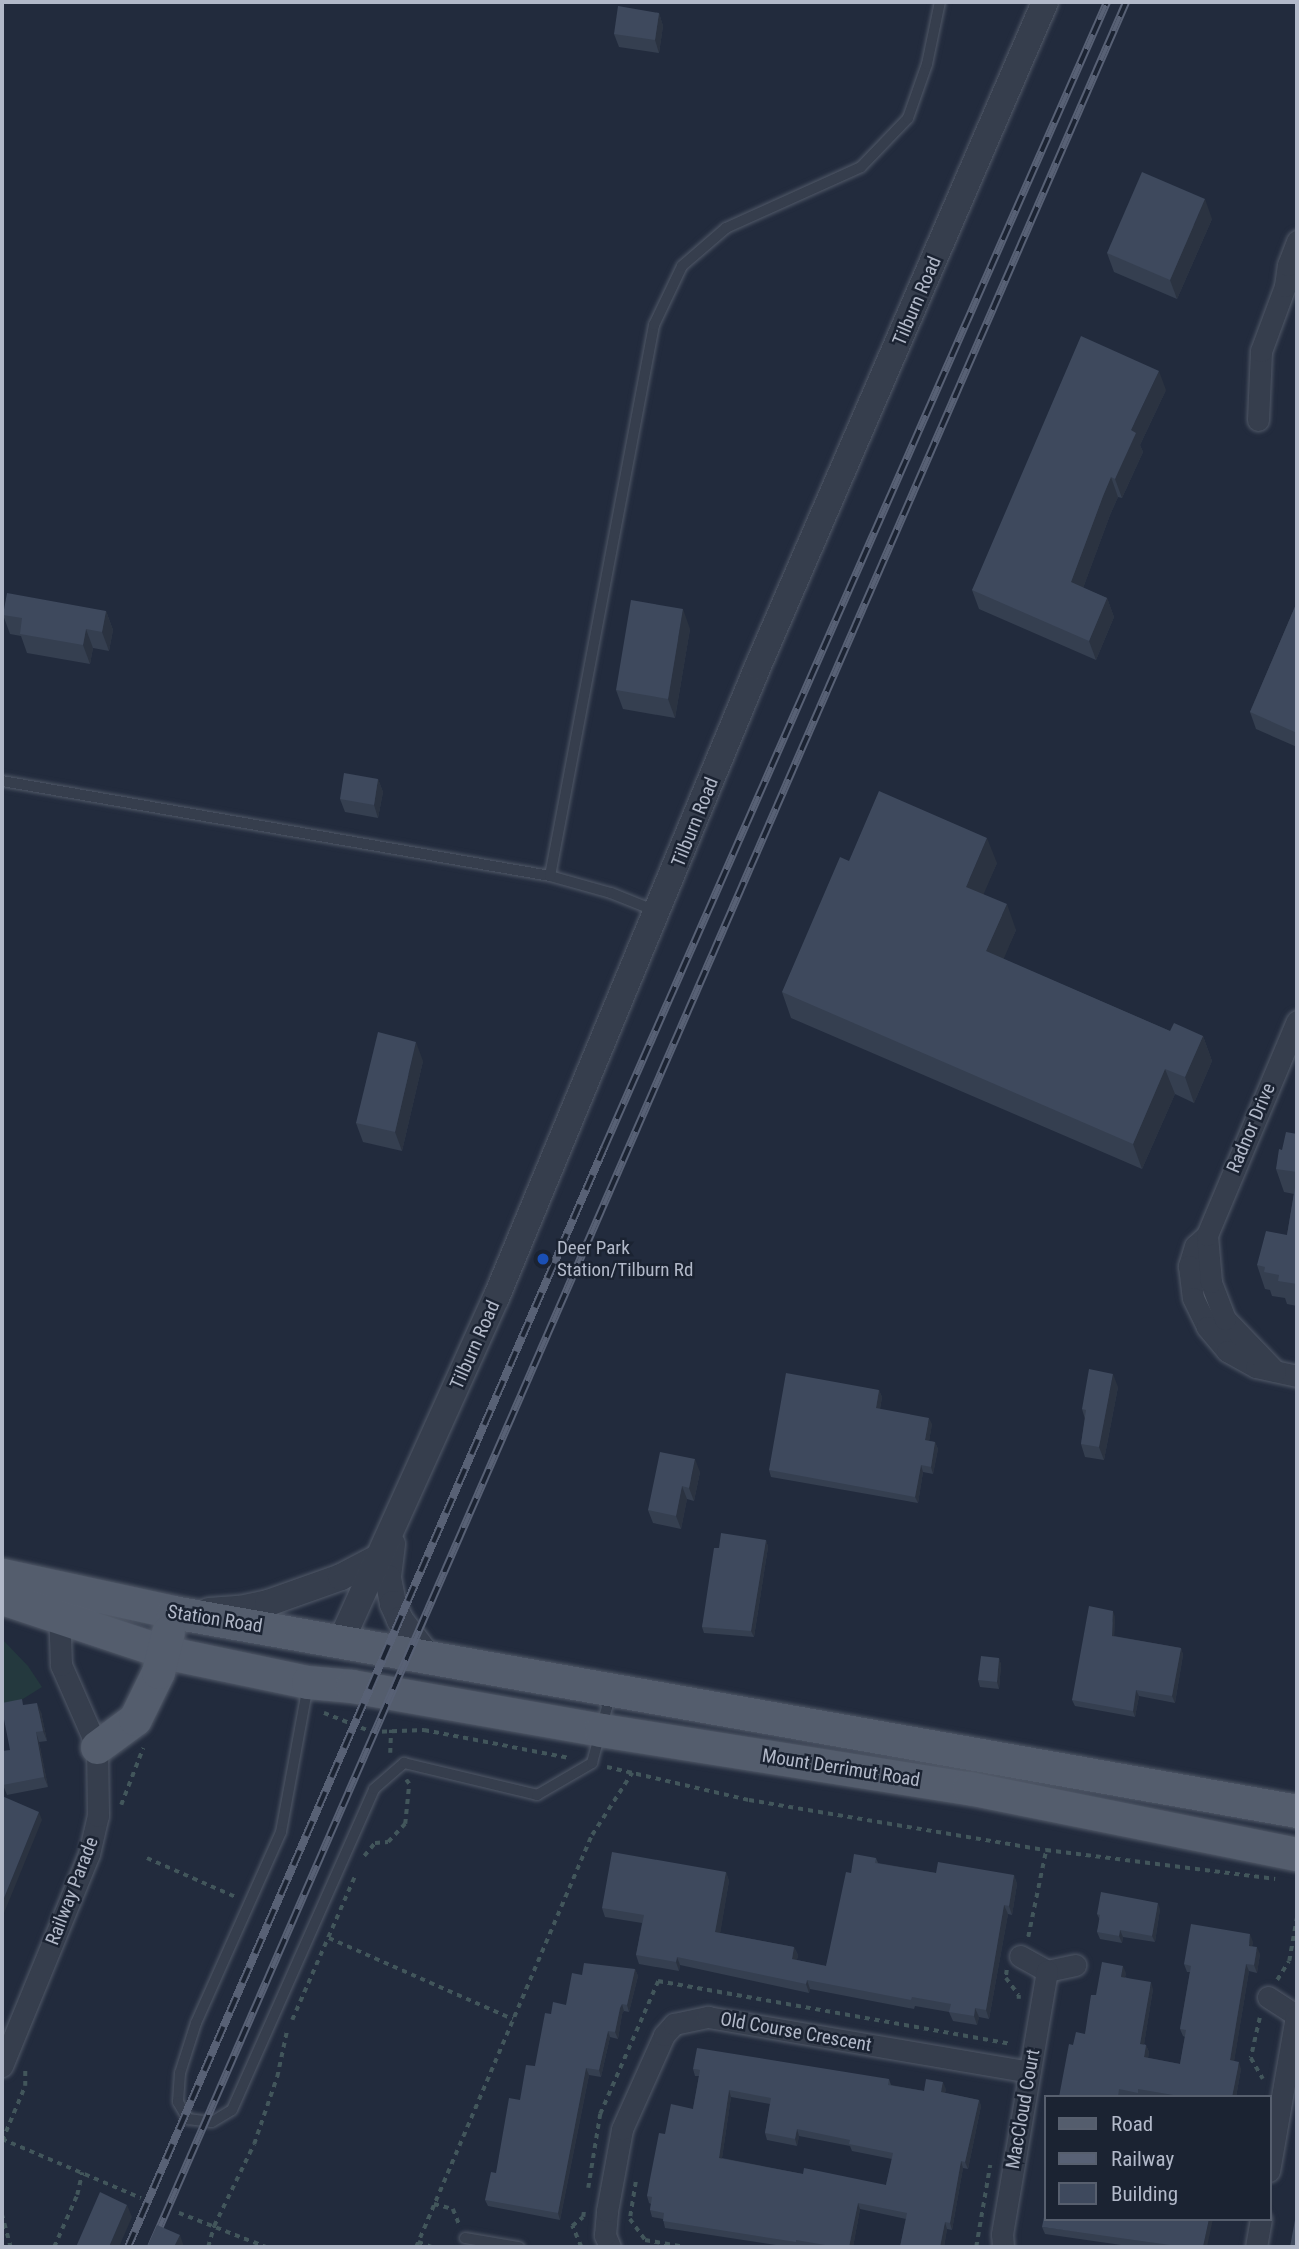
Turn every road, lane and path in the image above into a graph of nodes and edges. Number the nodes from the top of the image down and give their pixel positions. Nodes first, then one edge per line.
1 (940, 2) edge
2 (1045, 2) edge
3 (1297, 241) edge
4 (1291, 280) edge
5 (1258, 420) dead end
6 (2, 781) edge
7 (550, 876) junction
8 (659, 912) junction
9 (1297, 1021) edge
10 (1297, 1377) edge
11 (396, 1518) junction
12 (377, 1558) junction
13 (2, 1576) edge
14 (2, 1598) edge
15 (59, 1604) junction
16 (173, 1612) junction
17 (341, 1641) junction
18 (164, 1652) junction
19 (429, 1658) junction
20 (551, 1680) junction
21 (308, 1682) junction
22 (383, 1691) junction
23 (762, 1718) junction
24 (355, 1725) dead end
25 (391, 1730) junction
26 (601, 1730) junction
27 (97, 1747) junction
28 (755, 1754) junction
29 (592, 1763) junction
30 (397, 1769) junction
31 (632, 1773) junction
32 (1297, 1811) edge
33 (1046, 1850) junction
34 (148, 1858) dead end
35 (1291, 1867) edge
36 (249, 1903) junction
37 (1297, 1916) edge
38 (312, 1931) junction
39 (1030, 1936) dead end
40 (329, 1938) junction
41 (1020, 1956) dead end
42 (1075, 1965) dead end
43 (1047, 1971) junction
44 (1268, 1998) junction
45 (1297, 2016) edge
46 (513, 2019) junction
47 (1011, 2044) dead end
48 (2, 2066) edge
49 (1029, 2072) junction
50 (1262, 2087) dead end
51 (16, 2108) dead end
52 (2, 2140) edge
53 (1271, 2160) edge
54 (82, 2173) junction
55 (636, 2181) dead end
56 (587, 2191) dead end
57 (141, 2197) dead end
58 (433, 2204) junction
59 (585, 2204) dead end
60 (179, 2213) dead end
61 (2, 2214) edge
62 (1261, 2221) edge
63 (214, 2226) junction
64 (4, 2232) edge
65 (465, 2238) joint
66 (417, 2245) edge
67 (604, 2246) edge
68 (11, 2247) edge
69 (54, 2247) edge
70 (208, 2247) edge
71 (266, 2247) edge
72 (432, 2247) edge
73 (519, 2247) edge
74 (581, 2247) edge
75 (683, 2247) edge
76 (1003, 2247) edge
77 (1256, 2247) edge

1 - 7 lane
2 - 8 street, Tilburn Road
3 - 4 street
4 - 5 street
6 - 7 lane
7 - 8 lane
8 - 11 street, Tilburn Road
9 - 10 street, Radnor Drive
11 - 12 street, Tilburn Road
11 - 19 street
12 - 16 street
12 - 17 street, Tilburn Road
13 - 15 main road, Station Road
14 - 15 main road, Station Road
15 - 16 main road, Station Road
15 - 18 main road, Station Road
15 - 27 street, Railway Parade
16 - 17 main road, Station Road
16 - 18 main road
17 - 19 main road, Station Road
17 - 21 main road
17 - 22 main road
18 - 21 main road, Station Road
18 - 27 main road
19 - 20 main road, Mount Derrimut Road
20 - 23 main road, Mount Derrimut Road
20 - 26 lane
21 - 22 main road, Station Road
21 - 36 lane
22 - 26 main road, Mount Derrimut Road
23 - 28 main road
23 - 32 main road, Mount Derrimut Road
24 - 25 path
25 - 29 path
25 - 30 path
26 - 28 main road, Mount Derrimut Road
26 - 29 lane
27 - 48 street, Railway Parade
28 - 35 main road, Mount Derrimut Road
29 - 30 lane
29 - 31 path
30 - 38 lane
30 - 40 path
31 - 33 path
31 - 46 path
33 - 35 path
33 - 39 path
34 - 36 path
36 - 38 lane
37 - 44 path
38 - 40 path
40 - 46 path
40 - 63 path
41 - 43 street
42 - 43 street
43 - 49 street, MacCloud Court
44 - 45 street
44 - 50 path
45 - 53 street
46 - 58 path
47 - 56 path
49 - 67 street, Old Course Crescent
49 - 76 street, MacCloud Court
51 - 52 path
52 - 54 path
54 - 57 path
54 - 69 path
55 - 75 path
58 - 65 path
58 - 66 path
59 - 74 path
60 - 63 path
61 - 64 path
62 - 77 street
63 - 70 path
63 - 71 path
64 - 68 path
65 - 73 lane
66 - 72 path

